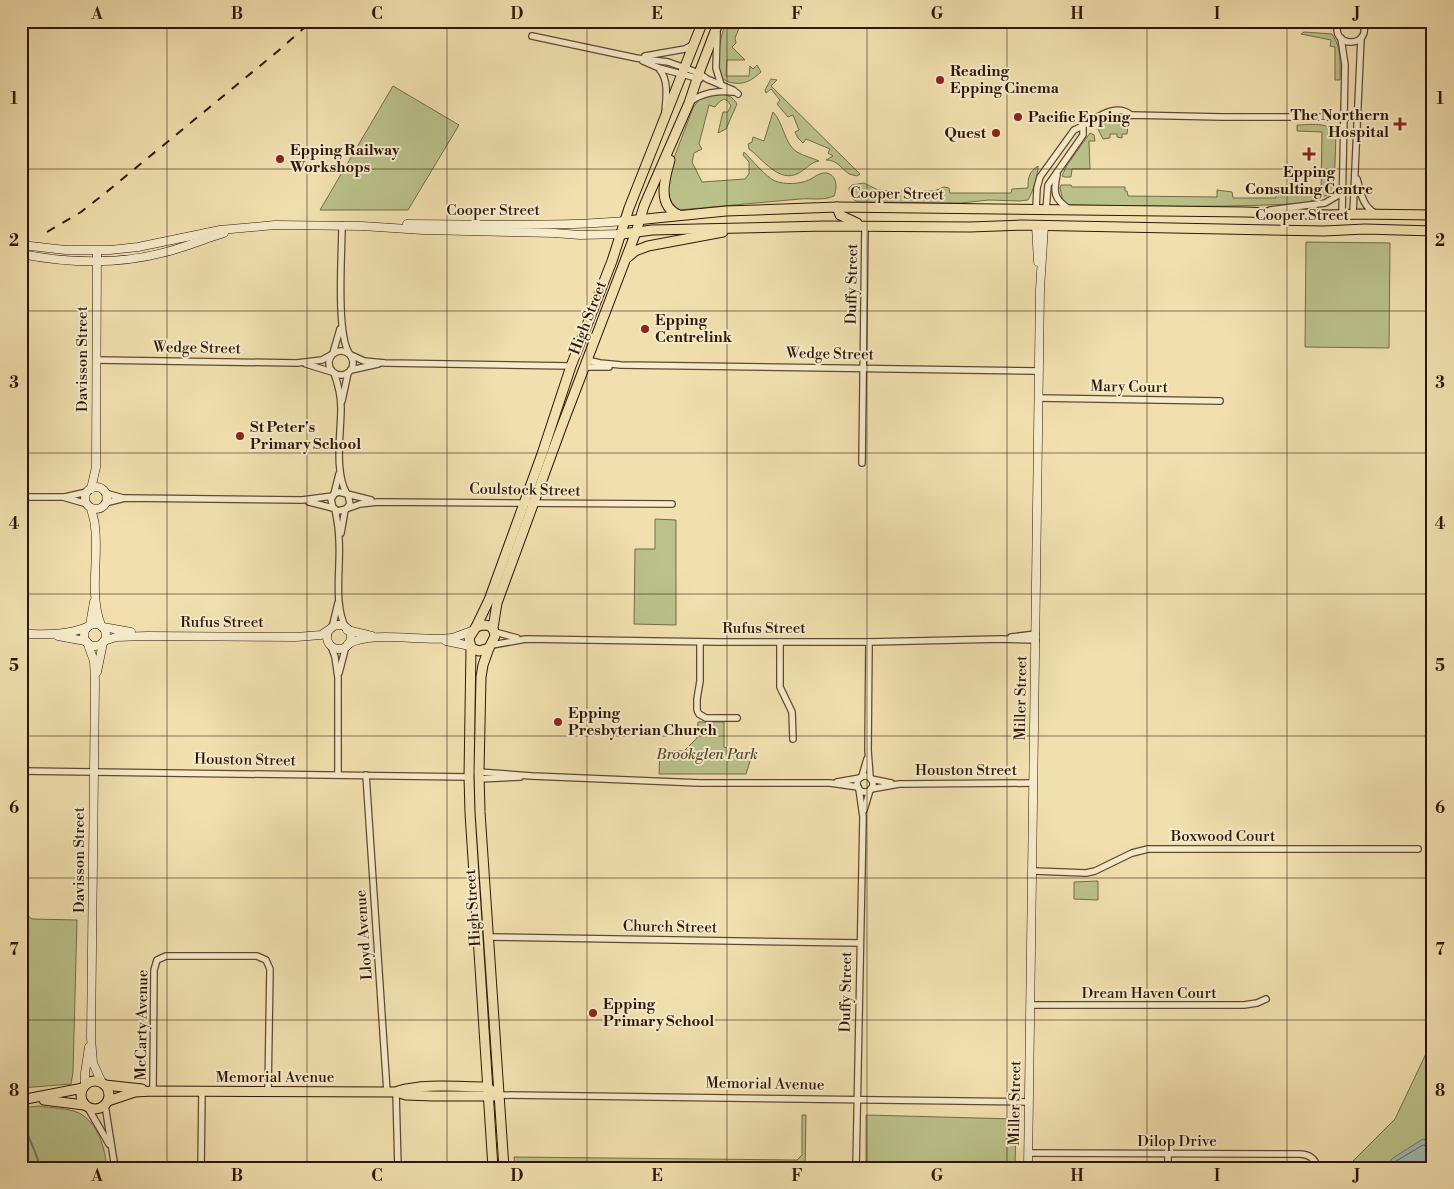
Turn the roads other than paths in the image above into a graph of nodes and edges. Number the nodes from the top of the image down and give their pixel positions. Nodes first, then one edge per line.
1 (703, 21) edge
2 (719, 21) edge
3 (1339, 21) edge
4 (1362, 21) edge
5 (532, 36) dead end
6 (1341, 38) junction
7 (1361, 38) junction
8 (694, 44) junction
9 (636, 58) junction
10 (659, 68) junction
11 (684, 71) junction
12 (697, 76) junction
13 (720, 85) junction
14 (689, 103) junction
15 (1343, 116) junction
16 (1358, 117) junction
17 (664, 121) junction
18 (1083, 127) junction
19 (676, 135) junction
20 (1057, 172) junction
21 (1355, 172) junction
22 (1342, 193) junction
23 (838, 207) junction
24 (1036, 209) junction
25 (1046, 210) junction
26 (1072, 210) junction
27 (1246, 212) junction
28 (1353, 214) junction
29 (1378, 214) junction
30 (679, 215) junction
31 (1342, 215) junction
32 (1433, 215) edge
33 (640, 219) junction
34 (626, 221) junction
35 (342, 225) junction
36 (1040, 225) junction
37 (250, 226) junction
38 (362, 226) junction
39 (865, 226) junction
40 (745, 227) junction
41 (1353, 229) junction
42 (1342, 230) junction
43 (1433, 231) edge
44 (636, 232) junction
45 (622, 234) junction
46 (21, 245) edge
47 (97, 251) junction
48 (21, 254) edge
49 (626, 258) junction
50 (97, 261) junction
51 (342, 323) junction
52 (332, 354) junction
53 (350, 354) junction
54 (96, 360) junction
55 (297, 363) junction
56 (385, 363) junction
57 (586, 364) junction
58 (571, 366) junction
59 (863, 368) junction
60 (1039, 371) junction
61 (333, 372) junction
62 (350, 372) junction
63 (1038, 398) junction
64 (1220, 401) dead end
65 (341, 406) junction
66 (862, 463) dead end
67 (340, 464) junction
68 (96, 467) junction
69 (89, 490) junction
70 (103, 491) junction
71 (347, 494) junction
72 (333, 495) junction
73 (21, 497) edge
74 (63, 498) junction
75 (125, 498) junction
76 (302, 500) junction
77 (378, 502) junction
78 (524, 503) junction
79 (534, 503) junction
80 (672, 504) dead end
81 (89, 506) junction
82 (103, 506) junction
83 (334, 509) junction
84 (346, 510) junction
85 (96, 527) junction
86 (340, 540) junction
87 (95, 593) junction
88 (339, 598) junction
89 (88, 626) junction
90 (102, 626) junction
91 (331, 629) junction
92 (347, 629) junction
93 (475, 629) junction
94 (494, 630) junction
95 (21, 634) edge
96 (54, 634) junction
97 (148, 636) junction
98 (296, 637) junction
99 (1036, 637) junction
100 (378, 638) junction
101 (434, 638) junction
102 (526, 639) junction
103 (86, 642) junction
104 (104, 642) junction
105 (700, 642) junction
106 (780, 642) junction
107 (869, 642) junction
108 (330, 645) junction
109 (347, 645) junction
110 (491, 646) junction
111 (471, 647) junction
112 (338, 678) junction
113 (95, 682) junction
114 (737, 718) dead end
115 (793, 740) dead end
116 (868, 750) junction
117 (21, 771) edge
118 (93, 772) junction
119 (338, 775) junction
120 (366, 776) junction
121 (479, 776) junction
122 (469, 777) junction
123 (861, 777) junction
124 (871, 778) junction
125 (830, 783) junction
126 (1033, 783) junction
127 (899, 784) junction
128 (859, 788) junction
129 (871, 789) junction
130 (863, 817) junction
131 (1418, 849) dead end
132 (1032, 871) junction
133 (484, 936) junction
134 (860, 943) junction
135 (1266, 999) dead end
136 (1030, 1005) junction
137 (91, 1038) junction
138 (104, 1084) junction
139 (84, 1086) junction
140 (153, 1091) junction
141 (202, 1091) junction
142 (268, 1091) junction
143 (392, 1092) junction
144 (487, 1092) junction
145 (500, 1094) junction
146 (857, 1099) junction
147 (24, 1100) edge
148 (1029, 1102) junction
149 (107, 1103) junction
150 (86, 1106) junction
151 (112, 1151) junction
152 (1028, 1153) junction
153 (1168, 1154) junction
154 (115, 1168) edge
155 (201, 1168) edge
156 (398, 1168) edge
157 (493, 1168) edge
158 (504, 1168) edge
159 (856, 1168) edge
160 (1028, 1168) edge
161 (1168, 1168) edge
162 (1318, 1168) edge

1 - 8 main road, High Street
2 - 12 main road, High Street
2 - 13 street
3 - 6 street
4 - 7 street
5 - 9 street
6 - 7 street
6 - 15 street
7 - 16 street
8 - 9 street
8 - 11 main road, High Street
9 - 10 street
9 - 11 street
10 - 11 street
10 - 17 street
11 - 12 street
11 - 17 main road, High Street
12 - 13 street
12 - 14 main road, High Street
13 - 14 street
14 - 19 main road, High Street
15 - 16 street
15 - 18 street
15 - 22 street
16 - 21 street
17 - 34 main road, High Street
18 - 20 street
18 - 24 street
19 - 30 main road
19 - 33 main road, High Street
20 - 25 street
20 - 26 street
21 - 28 street
21 - 29 street
22 - 27 street
22 - 31 street
23 - 24 main road, Cooper Street
23 - 30 main road, Cooper Street
23 - 39 main road
24 - 25 main road, Cooper Street
24 - 36 main road
25 - 26 main road, Cooper Street
25 - 36 main road
26 - 27 main road, Cooper Street
27 - 31 main road, Cooper Street
28 - 29 main road, Cooper Street
28 - 31 main road, Cooper Street
28 - 41 main road
29 - 32 main road, Cooper Street
30 - 33 main road, Cooper Street
31 - 42 main road
33 - 34 main road, Cooper Street
33 - 44 main road, High Street
34 - 38 street, Cooper Street
34 - 45 main road, High Street
35 - 37 street, Cooper Street
35 - 38 street, Cooper Street
35 - 51 street
36 - 39 main road, Cooper Street
36 - 42 main road, Cooper Street
36 - 60 street, Miller Street
37 - 47 street, Cooper Street
37 - 50 street, Cooper Street
38 - 45 street, Cooper Street
39 - 40 main road, Cooper Street
39 - 59 street, Duffy Street
40 - 44 main road, Cooper Street
40 - 49 main road
41 - 42 main road, Cooper Street
41 - 43 main road, Cooper Street
44 - 45 main road, Cooper Street
44 - 49 main road, High Street
45 - 58 main road, High Street
46 - 47 street, Cooper Street
47 - 50 street, Davisson Street
48 - 50 street, Cooper Street
49 - 57 main road, High Street
50 - 54 street, Davisson Street
51 - 52 street
51 - 53 street
52 - 53 street
52 - 55 street, Wedge Street
52 - 61 street
53 - 56 street, Wedge Street
53 - 62 street
54 - 55 street, Wedge Street
54 - 68 street, Davisson Street
55 - 61 street, Wedge Street
56 - 58 street, Wedge Street
56 - 62 street, Wedge Street
57 - 58 main road, Wedge Street
57 - 59 street, Wedge Street
57 - 79 main road, High Street
58 - 78 main road, High Street
59 - 60 street, Wedge Street
59 - 66 street, Duffy Street
60 - 63 street, Miller Street
61 - 62 street
61 - 65 street
62 - 65 street
63 - 64 street, Mary Court
63 - 99 street, Miller Street
65 - 67 street
67 - 71 street
67 - 72 street
68 - 69 street, Davisson Street
68 - 70 street, Davisson Street
69 - 70 street
69 - 74 street
69 - 81 street, Davisson Street
70 - 75 street
70 - 82 street, Davisson Street
71 - 72 street
71 - 77 street, Coulstock Street
71 - 84 street
72 - 76 street
72 - 83 street
73 - 74 street
74 - 81 street
75 - 76 street
75 - 82 street
76 - 83 street
77 - 78 street, Coulstock Street
77 - 84 street, Coulstock Street
78 - 79 street, Coulstock Street
78 - 93 main road, High Street
79 - 80 street, Coulstock Street
79 - 94 main road, High Street
81 - 82 street
81 - 85 street
82 - 85 street
83 - 84 street
83 - 86 street
84 - 86 street
85 - 87 street
86 - 88 street
87 - 89 street
87 - 90 street
88 - 91 street
88 - 92 street
89 - 90 street
89 - 96 street
89 - 103 street
90 - 97 street, Rufus Street
90 - 104 street
91 - 92 street
91 - 98 street, Rufus Street
91 - 108 street
92 - 100 street
92 - 109 street
93 - 94 main road
93 - 101 street
93 - 111 main road
94 - 102 street, Rufus Street
94 - 110 main road
95 - 96 street
96 - 103 street
97 - 98 street, Rufus Street
97 - 104 street, Rufus Street
98 - 108 street, Rufus Street
99 - 107 street, Rufus Street
99 - 126 street, Miller Street
100 - 101 street
100 - 109 street
101 - 111 street
102 - 105 street, Rufus Street
102 - 110 street, Rufus Street
103 - 104 street
103 - 113 street, Davisson Street
104 - 113 street, Davisson Street
105 - 106 street, Rufus Street
105 - 114 street
106 - 107 street, Rufus Street
106 - 115 street
107 - 116 street
108 - 109 street
108 - 112 street
109 - 112 street
110 - 111 main road
110 - 121 main road, High Street
111 - 122 main road, High Street
112 - 119 street
113 - 118 street, Davisson Street
116 - 123 street
116 - 124 street
117 - 118 street, Houston Street
118 - 119 street, Houston Street
118 - 137 street, Davisson Street
119 - 120 street, Houston Street
120 - 122 street, Houston Street
120 - 143 street, Lloyd Avenue
121 - 122 main road, Houston Street
121 - 125 street, Houston Street
121 - 133 main road, High Street
122 - 133 main road, High Street
123 - 124 street
123 - 125 street, Houston Street
123 - 128 street
124 - 127 street, Houston Street
124 - 129 street
125 - 128 street, Houston Street
126 - 127 street, Houston Street
126 - 132 street, Miller Street
127 - 129 street, Houston Street
128 - 129 street
128 - 130 street, Duffy Street
129 - 130 street, Duffy Street
130 - 134 street, Duffy Street
131 - 132 street, Boxwood Court
132 - 136 street, Miller Street
133 - 134 street, Church Street
133 - 144 main road, High Street
133 - 145 main road, High Street
134 - 146 street, Duffy Street
135 - 136 street, Dream Haven Court
136 - 148 street, Miller Street
137 - 138 street, Davisson Street
137 - 139 street, Davisson Street
138 - 139 main road
138 - 140 main road, Memorial Avenue
138 - 149 main road
139 - 147 main road
139 - 150 main road
140 - 141 main road, Memorial Avenue
140 - 142 street, McCarty Avenue
140 - 149 main road, Memorial Avenue
141 - 142 main road, Memorial Avenue
141 - 155 street
142 - 143 main road, Memorial Avenue
143 - 144 main road, Memorial Avenue
143 - 156 street, Lloyd Avenue
144 - 145 main road, Memorial Avenue
144 - 157 main road, High Street
145 - 146 street, Memorial Avenue
145 - 158 main road, High Street
146 - 148 street, Memorial Avenue
146 - 159 street, Duffy Street
147 - 150 main road
148 - 152 street, Miller Street
149 - 150 main road
149 - 151 street
150 - 151 street
151 - 154 street
152 - 153 street, Dilop Drive
152 - 160 street, Miller Street
153 - 161 street
153 - 162 street, Dilop Drive

